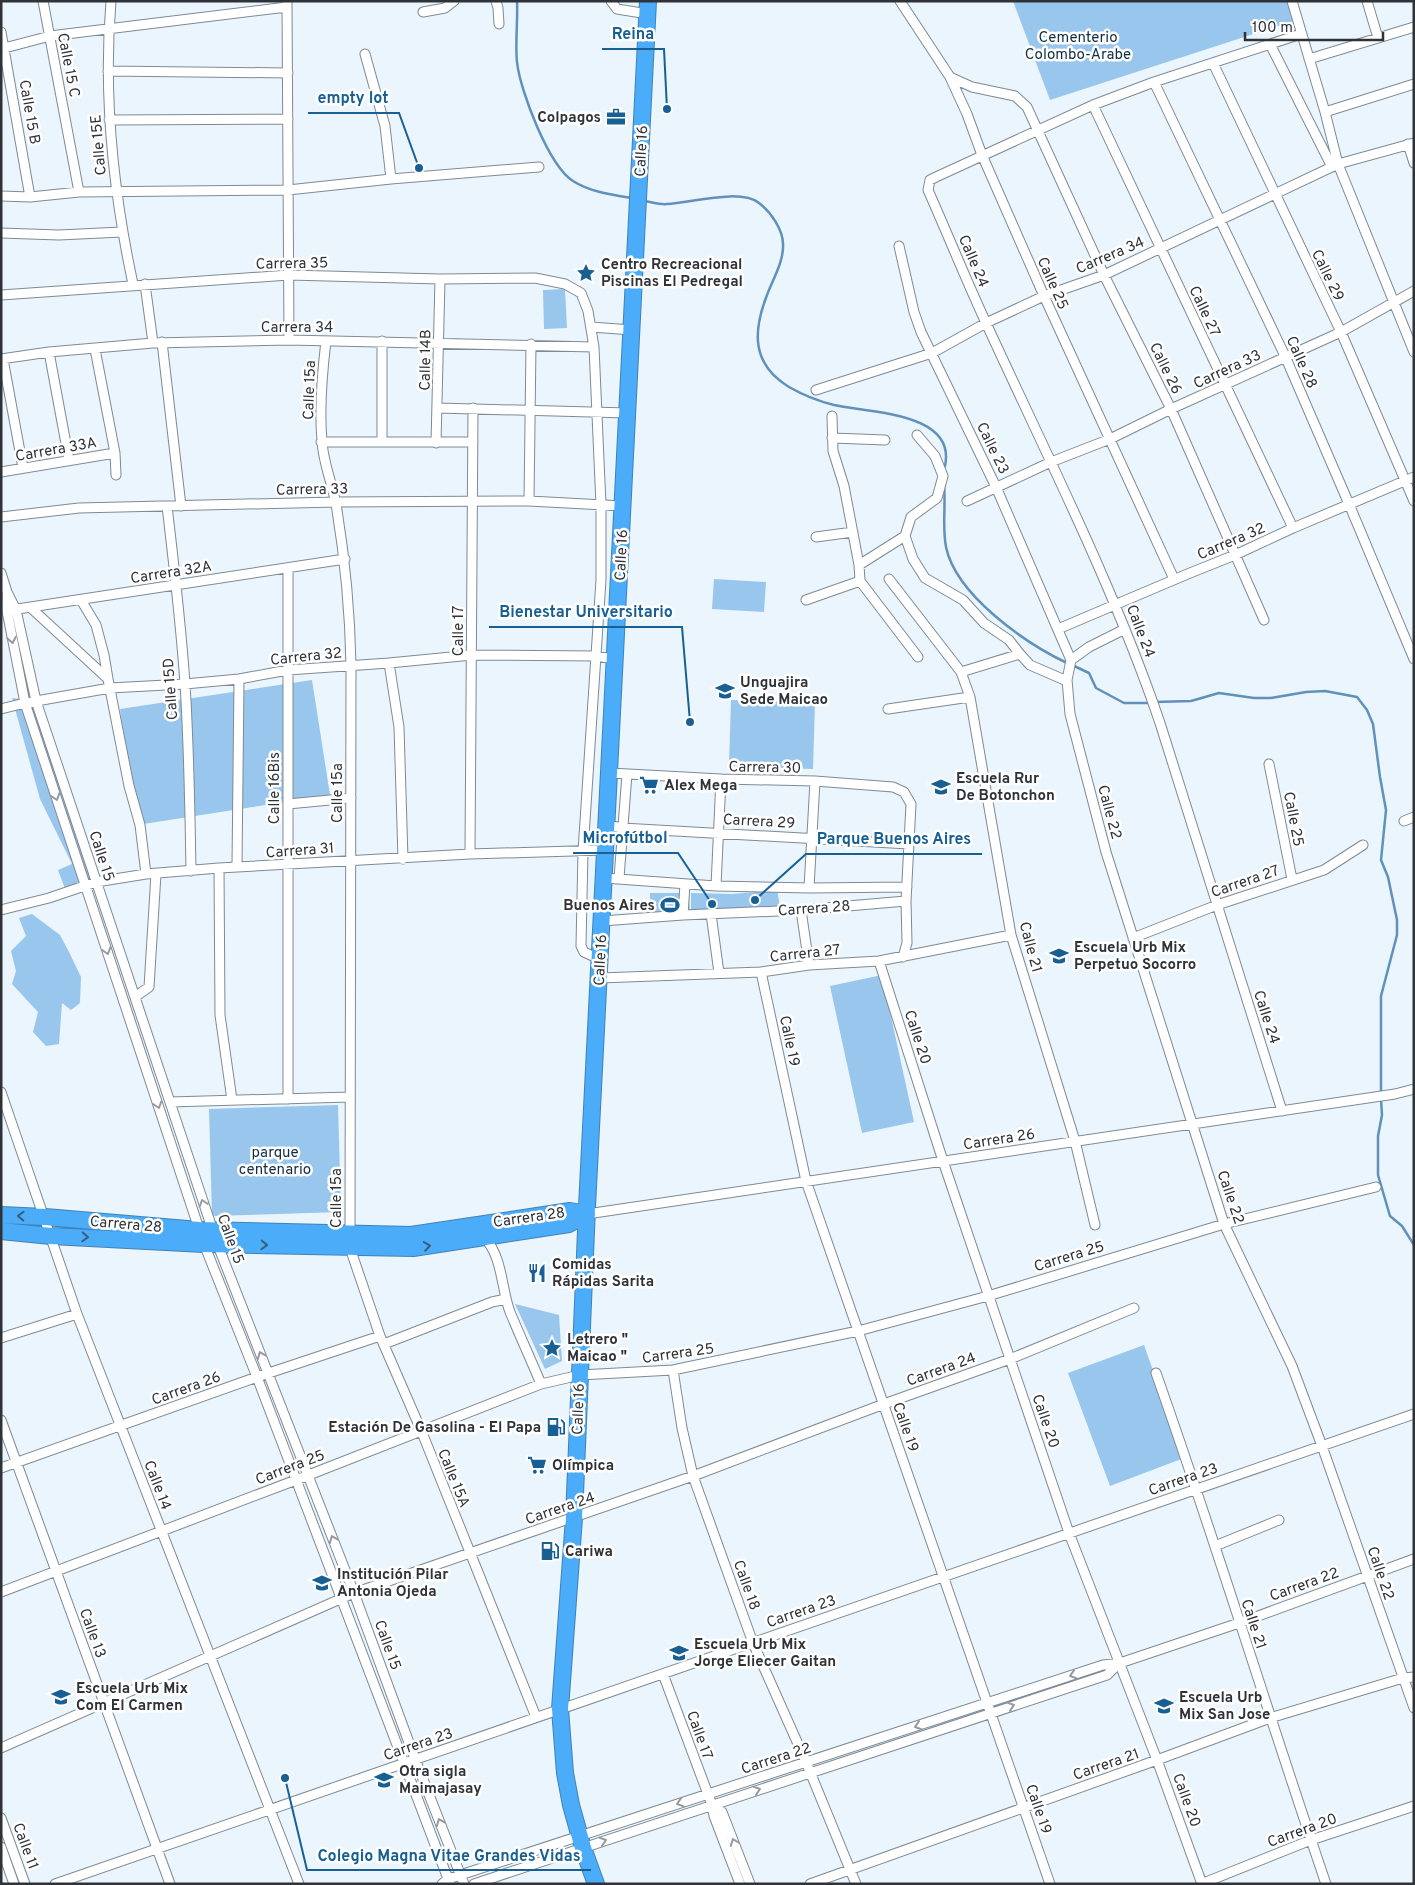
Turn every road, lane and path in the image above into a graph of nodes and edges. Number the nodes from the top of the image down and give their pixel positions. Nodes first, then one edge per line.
1 (43, 1) edge
2 (111, 1) edge
3 (454, 1) edge
4 (496, 1) edge
5 (611, 1) edge
6 (900, 1) edge
7 (1292, 1) edge
8 (1368, 1) edge
9 (287, 4) edge
10 (648, 7) edge
11 (422, 12) dead end
12 (499, 24) dead end
13 (1414, 26) edge
14 (109, 29) junction
15 (1, 32) edge
16 (1301, 34) junction
17 (50, 36) junction
18 (1378, 38) junction
19 (1270, 44) junction
20 (3, 48) edge
21 (365, 54) dead end
22 (1309, 59) junction
23 (1213, 63) junction
24 (108, 71) junction
25 (288, 73) junction
26 (950, 77) junction
27 (1154, 82) junction
28 (1414, 84) edge
29 (1093, 105) junction
30 (1325, 112) junction
31 (288, 119) junction
32 (109, 120) junction
33 (1038, 131) junction
34 (1411, 144) edge
35 (982, 155) junction
36 (1414, 163) edge
37 (1335, 165) junction
38 (539, 167) dead end
39 (391, 178) junction
40 (288, 190) junction
41 (79, 192) junction
42 (115, 192) junction
43 (1274, 194) junction
44 (1, 196) edge
45 (30, 197) junction
46 (1220, 220) junction
47 (122, 232) junction
48 (1, 233) edge
49 (899, 246) dead end
50 (1161, 249) junction
51 (289, 274) junction
52 (1104, 275) junction
53 (440, 278) junction
54 (133, 284) junction
55 (145, 284) junction
56 (1414, 291) edge
57 (1, 295) edge
58 (1044, 296) junction
59 (1394, 301) junction
60 (986, 323) junction
61 (591, 327) junction
62 (632, 330) junction
63 (1340, 332) junction
64 (290, 340) junction
65 (1412, 340) edge
66 (326, 341) junction
67 (382, 341) junction
68 (157, 342) junction
69 (439, 342) junction
70 (531, 344) junction
71 (594, 346) junction
72 (95, 349) junction
73 (49, 352) junction
74 (1414, 352) edge
75 (932, 353) junction
76 (1285, 356) junction
77 (2, 359) edge
78 (1226, 386) junction
79 (816, 390) dead end
80 (437, 408) junction
81 (473, 408) junction
82 (530, 410) junction
83 (1171, 410) junction
84 (598, 411) junction
85 (628, 413) junction
86 (832, 416) dead end
87 (917, 435) dead end
88 (832, 438) junction
89 (885, 440) dead end
90 (1110, 440) junction
91 (322, 442) junction
92 (382, 442) junction
93 (473, 442) junction
94 (436, 443) junction
95 (115, 453) junction
96 (69, 460) junction
97 (1051, 462) junction
98 (22, 468) junction
99 (1, 472) edge
100 (116, 475) dead end
101 (1410, 478) edge
102 (996, 487) junction
103 (473, 501) junction
104 (529, 501) junction
105 (967, 501) dead end
106 (1414, 501) edge
107 (336, 502) junction
108 (1349, 504) junction
109 (601, 505) junction
110 (167, 506) junction
111 (181, 506) junction
112 (623, 506) junction
113 (1, 517) edge
114 (1293, 528) junction
115 (853, 532) junction
116 (905, 536) junction
117 (816, 537) dead end
118 (1235, 555) junction
119 (345, 559) junction
120 (859, 565) junction
121 (288, 568) junction
122 (1, 573) edge
123 (1174, 579) junction
124 (889, 580) dead end
125 (860, 581) junction
126 (176, 585) junction
127 (81, 600) junction
128 (806, 600) dead end
129 (1116, 605) junction
130 (30, 607) junction
131 (8, 611) edge
132 (1264, 620) dead end
133 (1058, 629) junction
134 (1126, 629) junction
135 (1020, 654) junction
136 (472, 655) junction
137 (596, 656) junction
138 (918, 657) dead end
139 (615, 659) junction
140 (1414, 659) edge
141 (1071, 660) junction
142 (389, 663) junction
143 (351, 665) junction
144 (288, 670) junction
145 (961, 672) junction
146 (239, 679) junction
147 (1067, 681) junction
148 (109, 683) junction
149 (184, 684) junction
150 (970, 696) junction
151 (36, 701) junction
152 (25, 703) junction
153 (1, 709) edge
154 (888, 709) dead end
155 (1269, 764) dead end
156 (610, 773) junction
157 (627, 774) junction
158 (721, 779) junction
159 (815, 782) junction
160 (351, 798) junction
161 (288, 804) junction
162 (1414, 817) edge
163 (1404, 820) dead end
164 (614, 826) junction
165 (718, 833) junction
166 (811, 837) junction
167 (909, 844) junction
168 (1363, 845) dead end
169 (583, 850) junction
170 (606, 850) junction
171 (470, 854) junction
172 (403, 859) junction
173 (351, 861) junction
174 (288, 864) junction
175 (220, 868) junction
176 (237, 868) junction
177 (191, 871) junction
178 (146, 874) junction
179 (156, 874) junction
180 (612, 878) junction
181 (1292, 879) junction
182 (96, 882) junction
183 (686, 884) junction
184 (86, 885) junction
185 (716, 886) junction
186 (906, 887) junction
187 (809, 888) junction
188 (906, 901) junction
189 (1217, 905) junction
190 (1, 910) edge
191 (801, 910) junction
192 (711, 914) junction
193 (683, 915) junction
194 (602, 921) junction
195 (1011, 935) junction
196 (1133, 938) junction
197 (903, 957) junction
198 (600, 960) junction
199 (879, 961) junction
200 (809, 965) junction
201 (761, 972) junction
202 (719, 973) junction
203 (600, 978) junction
204 (135, 997) junction
205 (1414, 1089) edge
206 (1, 1092) edge
207 (350, 1097) junction
208 (288, 1099) junction
209 (232, 1100) junction
210 (170, 1102) junction
211 (1282, 1111) junction
212 (1193, 1123) junction
213 (1075, 1141) junction
214 (943, 1161) junction
215 (806, 1181) junction
216 (1376, 1187) dead end
217 (587, 1214) junction
218 (1, 1215) edge
219 (45, 1216) junction
220 (1224, 1224) junction
221 (1095, 1225) dead end
222 (1, 1230) edge
223 (51, 1236) junction
224 (208, 1237) junction
225 (484, 1237) junction
226 (350, 1241) junction
227 (988, 1296) junction
228 (506, 1299) junction
229 (1134, 1308) dead end
230 (77, 1314) junction
231 (858, 1331) junction
232 (1, 1338) edge
233 (382, 1340) junction
234 (1010, 1359) junction
235 (673, 1370) junction
236 (268, 1373) junction
237 (1156, 1373) dead end
238 (580, 1376) junction
239 (257, 1377) junction
240 (541, 1384) junction
241 (884, 1404) junction
242 (1414, 1414) edge
243 (1, 1420) edge
244 (121, 1426) junction
245 (421, 1430) junction
246 (1322, 1446) junction
247 (17, 1463) junction
248 (1, 1468) edge
249 (308, 1476) junction
250 (693, 1476) junction
251 (296, 1480) junction
252 (1196, 1489) junction
253 (574, 1518) junction
254 (1280, 1520) dead end
255 (162, 1531) junction
256 (1069, 1533) junction
257 (1215, 1546) junction
258 (470, 1554) junction
259 (1414, 1559) edge
260 (56, 1570) junction
261 (1367, 1575) junction
262 (944, 1577) junction
263 (1, 1592) edge
264 (354, 1593) junction
265 (341, 1599) junction
266 (1239, 1623) junction
267 (753, 1643) junction
268 (210, 1655) junction
269 (1120, 1663) junction
270 (663, 1674) junction
271 (1414, 1677) edge
272 (1403, 1678) junction
273 (104, 1702) junction
274 (987, 1703) junction
275 (1414, 1708) edge
276 (560, 1709) junction
277 (991, 1713) junction
278 (536, 1717) junction
279 (1270, 1718) junction
280 (1, 1748) edge
281 (415, 1759) junction
282 (1157, 1760) junction
283 (806, 1762) junction
284 (403, 1763) junction
285 (810, 1773) junction
286 (708, 1794) junction
287 (712, 1805) junction
288 (1414, 1806) edge
289 (1024, 1807) junction
290 (270, 1810) junction
291 (1, 1818) edge
292 (1311, 1840) junction
293 (581, 1842) junction
294 (1, 1847) edge
295 (157, 1849) junction
296 (849, 1868) junction
297 (10, 1874) junction
298 (1, 1877) edge
299 (462, 1879) edge
300 (447, 1882) edge
301 (14, 1884) edge
302 (24, 1884) edge
303 (55, 1884) edge
304 (170, 1884) edge
305 (299, 1884) edge
306 (474, 1884) edge
307 (596, 1884) edge
308 (740, 1884) edge
309 (750, 1884) edge
310 (810, 1884) edge
311 (856, 1884) edge
312 (1050, 1884) edge
313 (1202, 1884) edge
314 (1326, 1884) edge

1 - 17 street, Calle 15 C
2 - 14 street, Calle 15E
3 - 11 street
4 - 12 street
5 - 10 street
6 - 26 street, Calle 25
7 - 16 street
8 - 18 street
9 - 14 street
9 - 25 street
10 - 62 highway, Calle 16
13 - 18 street
14 - 17 street
14 - 24 street, Calle 15E
15 - 20 street, Calle 15 B
16 - 19 street
16 - 22 street
17 - 20 street
17 - 41 street, Calle 15 C
18 - 22 street
19 - 23 street
19 - 37 street
20 - 45 street, Calle 15 B
21 - 39 street
22 - 30 street
23 - 27 street
23 - 43 street, Calle 29
24 - 25 street
24 - 32 street, Calle 15E
25 - 31 street
26 - 33 street, Calle 26
26 - 35 street, Calle 25
27 - 29 street
27 - 46 street, Calle 28
28 - 30 street
29 - 33 street
29 - 50 street, Calle 27
30 - 37 street
31 - 32 street
31 - 40 street
32 - 42 street, Calle 15E
33 - 35 street
33 - 52 street, Calle 26
34 - 36 street
34 - 37 street, Carrera 34
35 - 58 street, Calle 25
35 - 60 street, Calle 24
37 - 43 street, Carrera 34
37 - 59 street
38 - 39 street
39 - 40 street
40 - 42 street
40 - 51 street
41 - 42 street
41 - 45 street
42 - 47 street, Calle 15E
43 - 46 street, Carrera 34
43 - 63 street, Calle 29
44 - 45 street
46 - 50 street, Carrera 34
46 - 76 street, Calle 28
47 - 48 street
47 - 54 street, Calle 15E
49 - 75 street, Calle 23
50 - 52 street, Carrera 34
50 - 78 street, Calle 27
51 - 53 street, Carrera 35
51 - 55 street, Carrera 35
51 - 64 street
52 - 58 street, Carrera 34
52 - 83 street, Calle 26
53 - 61 street, Carrera 35
53 - 69 street, Calle 14B
54 - 55 street, Carrera 35
54 - 57 street, Carrera 35
55 - 68 street
56 - 59 street, Carrera 33
58 - 60 street, Carrera 34
58 - 90 street, Calle 25
59 - 63 street, Carrera 33
59 - 65 street
60 - 75 street, Carrera 34
60 - 97 street, Calle 24
61 - 62 street
61 - 71 street
62 - 85 highway, Calle 16
63 - 76 street, Carrera 33
63 - 101 street, Calle 29
64 - 66 street, Carrera 34
64 - 68 street, Carrera 34
65 - 74 street
66 - 67 street, Carrera 34
66 - 91 street, Calle 15a
67 - 69 street, Carrera 34
67 - 92 street
68 - 72 street, Carrera 34
68 - 111 street
69 - 70 street, Carrera 34
69 - 80 street, Calle 14B
70 - 71 street, Carrera 34
70 - 82 street
71 - 84 street
72 - 73 street, Carrera 34
72 - 95 street
73 - 77 street, Carrera 34
73 - 96 street
75 - 79 street, Carrera 34
75 - 102 street, Calle 23
76 - 78 street, Carrera 33
76 - 108 street, Calle 28
77 - 98 street
78 - 83 street, Carrera 33
78 - 114 street, Calle 27
80 - 81 street
80 - 94 street, Calle 14B
81 - 82 street
81 - 93 street, Calle 17
82 - 84 street
82 - 104 street
83 - 90 street, Carrera 33
83 - 118 street, Calle 26
84 - 85 street
84 - 109 street
85 - 112 highway, Calle 16
86 - 88 street
87 - 116 street
88 - 89 street
88 - 115 street
90 - 97 street, Carrera 33
90 - 123 street, Calle 25
91 - 92 street
91 - 107 street, Calle 15a
92 - 94 street
93 - 94 street
93 - 103 street, Calle 17
95 - 96 street, Carrera 33A
95 - 100 street
96 - 98 street, Carrera 33A
97 - 102 street, Carrera 33
97 - 129 street, Calle 24
98 - 99 street, Carrera 33A
101 - 106 street, Calle 29
101 - 108 street, Carrera 32
102 - 105 street, Carrera 33
102 - 133 street, Calle 23
103 - 104 street, Carrera 33
103 - 107 street, Carrera 33
103 - 136 street, Calle 17
104 - 109 street, Carrera 33
107 - 111 street, Carrera 33
107 - 119 street, Calle 15a
108 - 114 street, Carrera 32
108 - 140 street, Calle 28
109 - 112 street, Carrera 33
109 - 137 street
110 - 111 street, Carrera 33
110 - 113 street, Carrera 33
110 - 126 street, Calle 15D
112 - 139 highway, Calle 16
114 - 118 street, Carrera 32
115 - 117 street
115 - 120 street
116 - 120 street
116 - 135 street
118 - 123 street, Carrera 32
118 - 132 street, Calle 26
119 - 121 street, Carrera 32A
119 - 143 street, Calle 15a
120 - 125 street
121 - 126 street, Carrera 32A
121 - 144 street, Calle 16Bis
122 - 131 street, Calle 15
123 - 129 street, Carrera 32
124 - 145 street, Calle 21
125 - 128 street
125 - 138 street
126 - 127 street, Carrera 32A
126 - 149 street, Calle 15D
127 - 130 street, Carrera 32A
127 - 148 street
129 - 133 street, Carrera 32
129 - 134 street, Calle 24
130 - 131 street, Carrera 32A
130 - 148 street
131 - 151 street, Calle 15
131 -> 152 street, Calle 15
133 - 141 street, Calle 23
134 - 141 street
134 - 189 street, Calle 24
135 - 145 street
135 - 147 street
136 - 137 street, Carrera 32
136 - 142 street, Carrera 32
136 - 171 street, Calle 17
137 - 139 street, Carrera 32
137 - 169 street
139 - 156 highway, Calle 16
141 - 147 street, Calle 22
142 - 143 street, Carrera 32
142 - 172 street
143 - 144 street, Carrera 32
143 - 160 street, Calle 15a
144 - 146 street, Carrera 32
144 - 161 street, Calle 16Bis
145 - 150 street, Calle 21
146 - 149 street, Carrera 32
146 - 176 street
147 - 196 street, Calle 22
148 - 149 street, Carrera 32
148 - 151 street, Carrera 32
148 - 178 street
149 - 177 street, Calle 15D
150 - 154 street
150 - 195 street, Calle 21
151 - 152 street, Carrera 32
151 - 182 street, Calle 15
152 - 153 street, Carrera 32
152 -> 184 street, Calle 15
155 - 181 street, Calle 25
156 - 157 street, Carrera 30
156 - 164 highway, Calle 16
157 - 158 street, Carrera 30
157 - 164 street, Calle 16
158 - 159 street, Carrera 30
158 - 165 street
159 - 166 street
159 - 167 street, Carrera 30
160 - 161 street
160 - 173 street, Calle 15a
161 - 174 street, Calle 16Bis
162 - 163 street
164 - 165 street, Carrera 29
164 - 170 highway, Calle 16
164 - 180 street, Calle 16
165 - 166 street, Carrera 29
165 - 185 street
166 - 167 street, Carrera 29
166 - 187 street
167 - 186 street
168 - 181 street, Carrera 27
169 - 170 street, Carrera 31
169 - 171 street, Carrera 31
169 - 198 street
170 - 180 highway, Calle 16
171 - 172 street, Carrera 31
172 - 173 street, Carrera 31
173 - 174 street, Carrera 31
173 - 207 street, Calle 15a
174 - 176 street, Carrera 31
174 - 208 street, Calle 16Bis
175 - 176 street, Carrera 31
175 - 177 street, Carrera 31
175 - 209 street
177 - 179 street, Carrera 31
178 - 179 street, Carrera 31
178 - 182 street, Carrera 31
179 - 204 street
180 - 183 street, Carrera 28
180 - 194 highway, Calle 16
181 - 189 street, Carrera 27
182 - 184 street, Carrera 31
182 - 204 street, Calle 15
183 - 185 street, Carrera 28
183 - 193 street
184 - 190 street, Carrera 31
184 -> 224 street, Calle 15
185 - 187 street, Carrera 28
186 - 187 street, Carrera 28
186 - 188 street
188 - 191 street, Carrera 28
188 - 197 street
189 - 196 street, Carrera 27
189 - 211 street, Calle 24
191 - 192 street, Carrera 28
191 - 200 street
192 - 193 street, Carrera 28
192 - 202 street
193 - 194 street, Carrera 28
194 - 198 highway, Calle 16
195 - 197 street, Carrera 27
195 - 213 street, Calle 21
196 - 212 street, Calle 22
197 - 199 street, Carrera 27
198 - 203 highway, Calle 16
199 - 200 street, Carrera 27
199 - 214 street, Calle 20
200 - 201 street, Carrera 27
201 - 202 street, Carrera 27
201 - 215 street, Calle 19
202 - 203 street, Carrera 27
203 - 217 highway, Calle 16
204 - 210 street, Calle 15
205 - 211 street, Carrera 26
206 - 219 street, Calle 14
207 - 208 street
207 - 226 street, Calle 15a
208 - 209 street
209 - 210 street
224 -> 210 street, Calle 15
211 - 212 street, Carrera 26
212 - 213 street, Carrera 26
212 - 220 street, Calle 22
213 - 214 street, Carrera 26
213 - 221 street, Calle 21
214 - 215 street, Carrera 26
214 - 227 street, Calle 20
215 - 217 street, Carrera 26
215 - 231 street, Calle 19
216 - 220 street, Carrera 25
217 - 225 highway, Carrera 28
217 - 226 highway, Carrera 28
217 - 238 highway, Calle 16
219 -> 218 highway, Carrera 28
219 - 223 street, Calle 14
219 - 224 highway, Carrera 28
220 - 227 street, Carrera 25
220 - 246 street, Calle 22
222 - 223 highway, Carrera 28
223 -> 224 highway, Carrera 28
223 - 230 street, Calle 14
224 - 226 highway, Carrera 28
236 -> 224 street, Calle 15
224 - 239 street, Calle 15
226 -> 225 highway, Carrera 28
225 - 228 street
226 - 233 street, Calle 15A
227 - 231 street, Carrera 25
227 - 234 street, Calle 20
228 - 233 street, Carrera 26
228 - 240 street
229 - 234 street, Carrera 24
230 - 232 street
230 - 244 street, Calle 14
231 - 235 street, Carrera 25
231 - 241 street, Calle 19
233 - 236 street, Carrera 26
233 - 245 street, Calle 15A
234 - 241 street, Carrera 24
234 - 256 street, Calle 20
235 - 238 street, Carrera 25
235 - 250 street, Calle 18
236 - 239 street, Carrera 26
236 - 249 street, Calle 15
237 - 252 street, Calle 21
238 - 240 street, Carrera 25
238 - 253 highway, Calle 16
239 - 244 street, Carrera 26
239 - 251 street, Calle 15
240 - 245 street, Carrera 25
241 - 250 street, Carrera 24
241 - 262 street, Calle 19
242 - 246 street, Carrera 23
243 - 247 street, Calle 13
244 - 247 street, Carrera 26
244 - 255 street, Calle 14
245 - 249 street, Carrera 25
245 - 258 street, Calle 15A
246 - 252 street, Carrera 23
246 - 261 street, Calle 22
247 - 248 street, Carrera 26
247 - 260 street, Calle 13
249 - 251 street, Carrera 25
264 -> 249 street, Calle 15
250 - 253 street, Carrera 24
250 - 267 street, Calle 18
251 - 255 street, Carrera 25
251 - 265 street, Calle 15
252 - 256 street, Carrera 23
252 - 257 street, Calle 21
253 - 258 street, Carrera 24
253 - 276 highway, Calle 16
254 - 257 street
255 - 260 street, Carrera 25
255 - 268 street, Calle 14
256 - 262 street, Carrera 23
256 - 269 street, Calle 20
257 - 266 street, Calle 21
258 - 264 street, Carrera 24
258 - 278 street, Calle 15A
259 - 261 street, Carrera 22
260 - 263 street, Carrera 25
260 - 273 street, Calle 13
261 - 266 street, Carrera 22
261 - 272 street, Calle 22
262 - 267 street, Carrera 23
262 - 274 street, Calle 19
264 - 265 street, Carrera 24
264 - 281 street, Calle 15
265 - 268 street, Carrera 24
265 - 284 street, Calle 15
266 - 269 street, Carrera 22
266 - 279 street, Calle 21
267 - 270 street, Carrera 23
267 - 283 street, Calle 18
268 - 273 street, Carrera 24
268 - 290 street, Calle 14
269 -> 274 street, Carrera 22
277 -> 269 street, Carrera 22
269 - 282 street, Calle 20
270 - 276 street, Carrera 23
270 - 286 street, Calle 17
271 - 272 street, Carrera 21
272 - 275 street, Calle 22
272 - 279 street, Carrera 21
273 - 280 street, Carrera 24
273 - 295 street, Calle 13
274 - 277 street, Calle 19
274 -> 283 street, Carrera 22
276 - 278 street, Carrera 23
276 - 293 highway, Calle 16
277 - 285 street, Carrera 22
277 - 289 street, Calle 19
278 - 281 street, Carrera 23
279 - 282 street, Carrera 21
279 - 292 street, Calle 21
281 - 284 street, Carrera 23
299 -> 281 street, Calle 15
282 - 289 street, Carrera 21
282 - 313 street, Calle 20
283 - 285 street, Calle 18
283 - 286 street, Carrera 22
284 - 290 street, Carrera 23
284 - 300 street, Calle 15
287 -> 285 street, Carrera 22
285 - 296 street, Calle 18
286 - 287 street, Calle 17
286 -> 293 street, Carrera 22
293 -> 287 street, Carrera 22
287 - 308 street, Calle 17
309 -> 287 street, Calle 17
288 - 292 street, Carrera 20
289 - 296 street, Carrera 21
289 - 312 street, Calle 19
290 - 295 street, Carrera 23
290 - 305 street, Calle 14
291 - 302 street, Calle 11
292 - 313 street, Carrera 20
292 - 314 street, Calle 21
293 - 299 street, Carrera 22
293 - 306 street, Carrera 22
293 - 307 highway, Calle 16
294 - 297 street, Calle 11
295 - 303 street, Carrera 23
295 - 304 street, Calle 13
296 - 310 street, Carrera 21
296 - 311 street, Calle 18
297 - 298 street
297 - 301 street, Calle 11
299 - 300 street, Carrera 22

